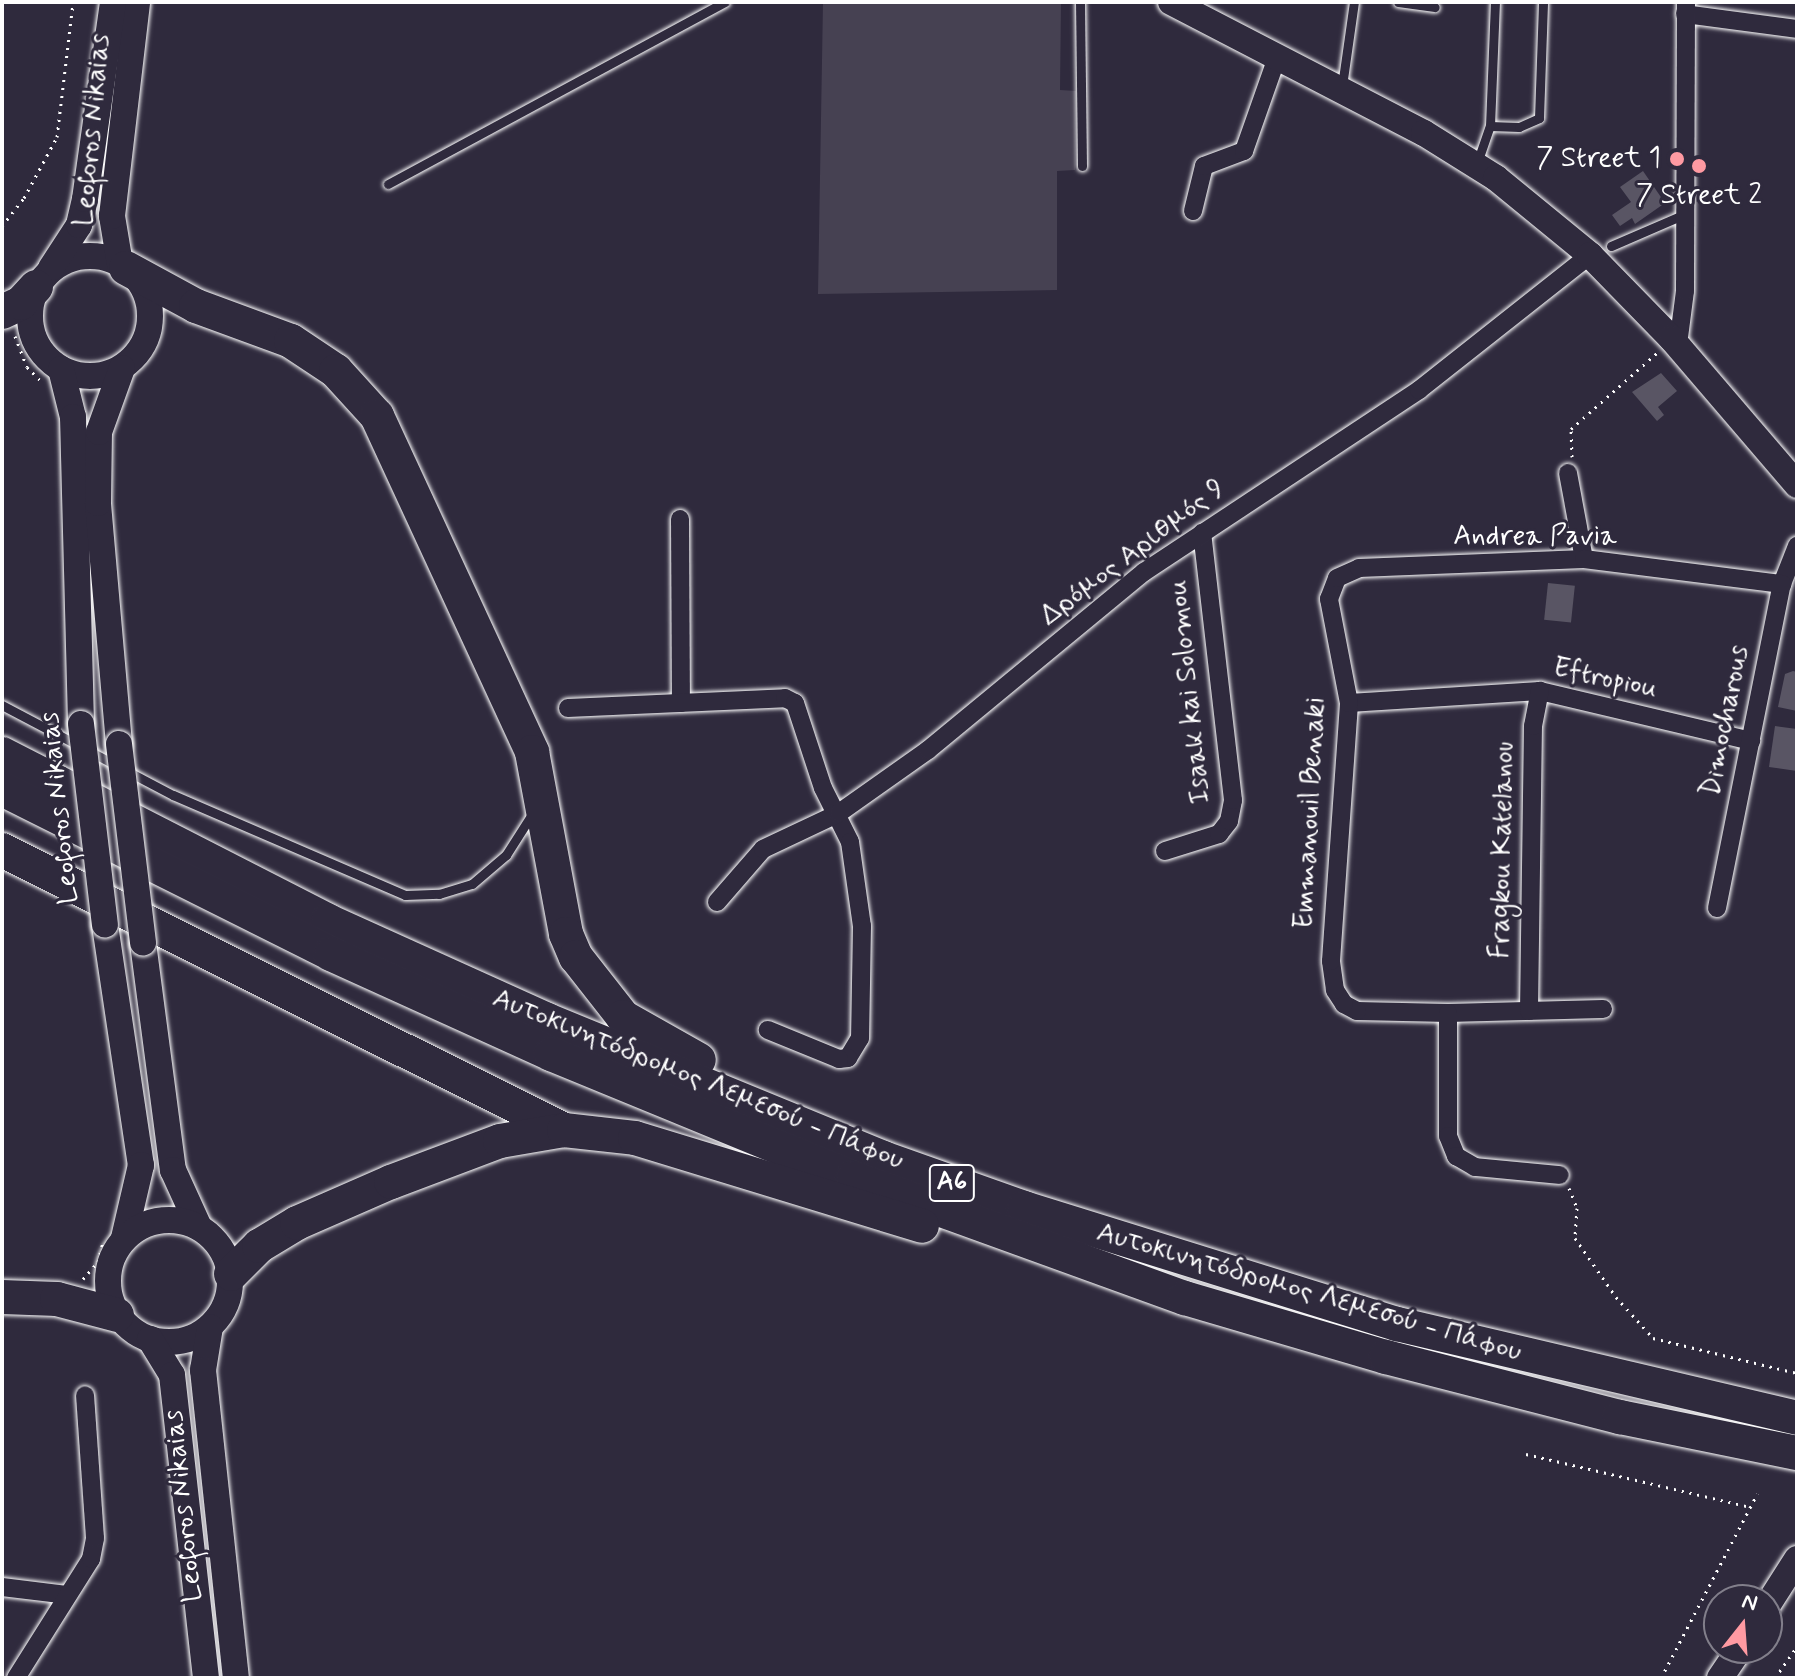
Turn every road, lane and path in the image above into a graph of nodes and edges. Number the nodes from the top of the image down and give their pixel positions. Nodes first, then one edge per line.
1 (73, 2) edge
2 (113, 2) edge
3 (137, 2) edge
4 (725, 2) edge
5 (1080, 2) edge
6 (1171, 2) edge
7 (1354, 2) edge
8 (1398, 2) edge
9 (1495, 2) edge
10 (1543, 2) edge
11 (1435, 7) dead end
12 (1686, 8) edge
13 (1797, 29) edge
14 (1276, 60) junction
15 (1341, 89) junction
16 (1490, 126) junction
17 (1477, 163) junction
18 (1082, 166) dead end
19 (388, 184) dead end
20 (1193, 211) dead end
21 (1685, 214) junction
22 (2, 226) edge
23 (1600, 251) junction
24 (123, 266) junction
25 (43, 279) junction
26 (2, 312) edge
27 (1675, 342) junction
28 (122, 368) junction
29 (61, 369) junction
30 (1568, 473) joint
31 (1797, 485) edge
32 (680, 519) dead end
33 (1202, 533) junction
34 (1797, 546) edge
35 (1584, 559) junction
36 (1337, 578) joint
37 (1782, 584) junction
38 (1540, 691) junction
39 (681, 703) junction
40 (1349, 703) junction
41 (2, 705) edge
42 (568, 708) dead end
43 (1751, 741) junction
44 (2, 754) edge
45 (2, 789) edge
46 (545, 800) junction
47 (839, 813) junction
48 (2, 850) edge
49 (1165, 851) dead end
50 (717, 902) dead end
51 (1717, 908) dead end
52 (1603, 1009) dead end
53 (1529, 1011) junction
54 (1448, 1013) junction
55 (768, 1030) dead end
56 (564, 1130) junction
57 (1560, 1175) joint
58 (199, 1227) junction
59 (117, 1234) junction
60 (1181, 1257) junction
61 (231, 1274) junction
62 (78, 1282) dead end
63 (2, 1297) edge
64 (1185, 1298) junction
65 (117, 1315) junction
66 (210, 1327) junction
67 (150, 1339) junction
68 (1797, 1373) edge
69 (85, 1395) dead end
70 (1797, 1418) edge
71 (1797, 1453) edge
72 (1526, 1454) dead end
73 (1757, 1494) dead end
74 (1750, 1507) junction
75 (1797, 1559) edge
76 (1781, 1584) edge
77 (2, 1587) edge
78 (67, 1595) junction
79 (1797, 1647) edge
80 (16, 1678) edge
81 (206, 1678) edge
82 (236, 1678) edge
83 (1661, 1678) edge
84 (1775, 1678) edge

1 - 22 path
2 - 25 main road, Leoforos Nikaias
3 - 24 main road, Leoforos Nikaias
4 - 19 lane
5 - 18 lane
6 - 14 main road
7 - 15 lane
8 - 11 lane
9 - 16 lane
10 - 16 lane
12 - 13 street
12 - 21 street
14 - 15 main road
14 - 20 street
15 - 17 main road
16 - 17 lane
17 - 23 main road
21 - 23 lane
21 - 27 street
23 - 27 main road
23 - 33 street, Δρόμος Αριθμός 9
24 - 25 main road
24 - 28 main road
24 - 46 highway
25 - 26 highway
25 - 29 main road
27 - 30 path
27 - 31 main road
28 - 29 main road
28 - 58 main road, bridge
29 - 59 main road, Leoforos Nikaias, bridge
30 - 35 street
32 - 39 street
33 - 47 street, Δρόμος Αριθμός 9
33 - 49 street, Isaak kai Solomou
34 - 37 street, Dimocharous
35 - 36 street, Andrea Pavia
35 - 37 street, Andrea Pavia
36 - 40 street, Emmanouil Benaki
37 - 43 street, Dimocharous
38 - 40 street, Eftropiou
38 - 43 street, Eftropiou
38 - 53 street, Fragkou Katelanou
39 - 42 street
39 - 47 street
40 - 54 street, Emmanouil Benaki
41 - 46 lane
43 - 51 street, Dimocharous
44 - 60 highway, Αυτοκινητόδρομος Λεμεσού - Πάφου / A6
45 - 64 highway, Αυτοκινητόδρομος Λεμεσού - Πάφου / A6
46 - 60 highway
47 - 50 street, Δρόμος Αριθμός 9
47 - 55 street
48 - 56 highway
52 - 53 street
53 - 54 street
54 - 57 street
56 - 61 highway
56 - 64 highway
57 - 68 path
58 - 59 main road
58 - 61 main road
59 - 62 path
59 - 65 main road
60 - 70 highway, Αυτοκινητόδρομος Λεμεσού - Πάφου / A6
61 - 66 main road
63 - 65 highway
64 - 71 highway, Αυτοκινητόδρομος Λεμεσού - Πάφου / A6
65 - 67 main road
66 - 67 main road
66 - 82 main road, Leoforos Nikaias
67 - 81 main road, Leoforos Nikaias
69 - 78 street
72 - 74 path
73 - 74 path
74 - 83 path
75 - 76 main road
77 - 78 street
78 - 80 street
79 - 84 path

